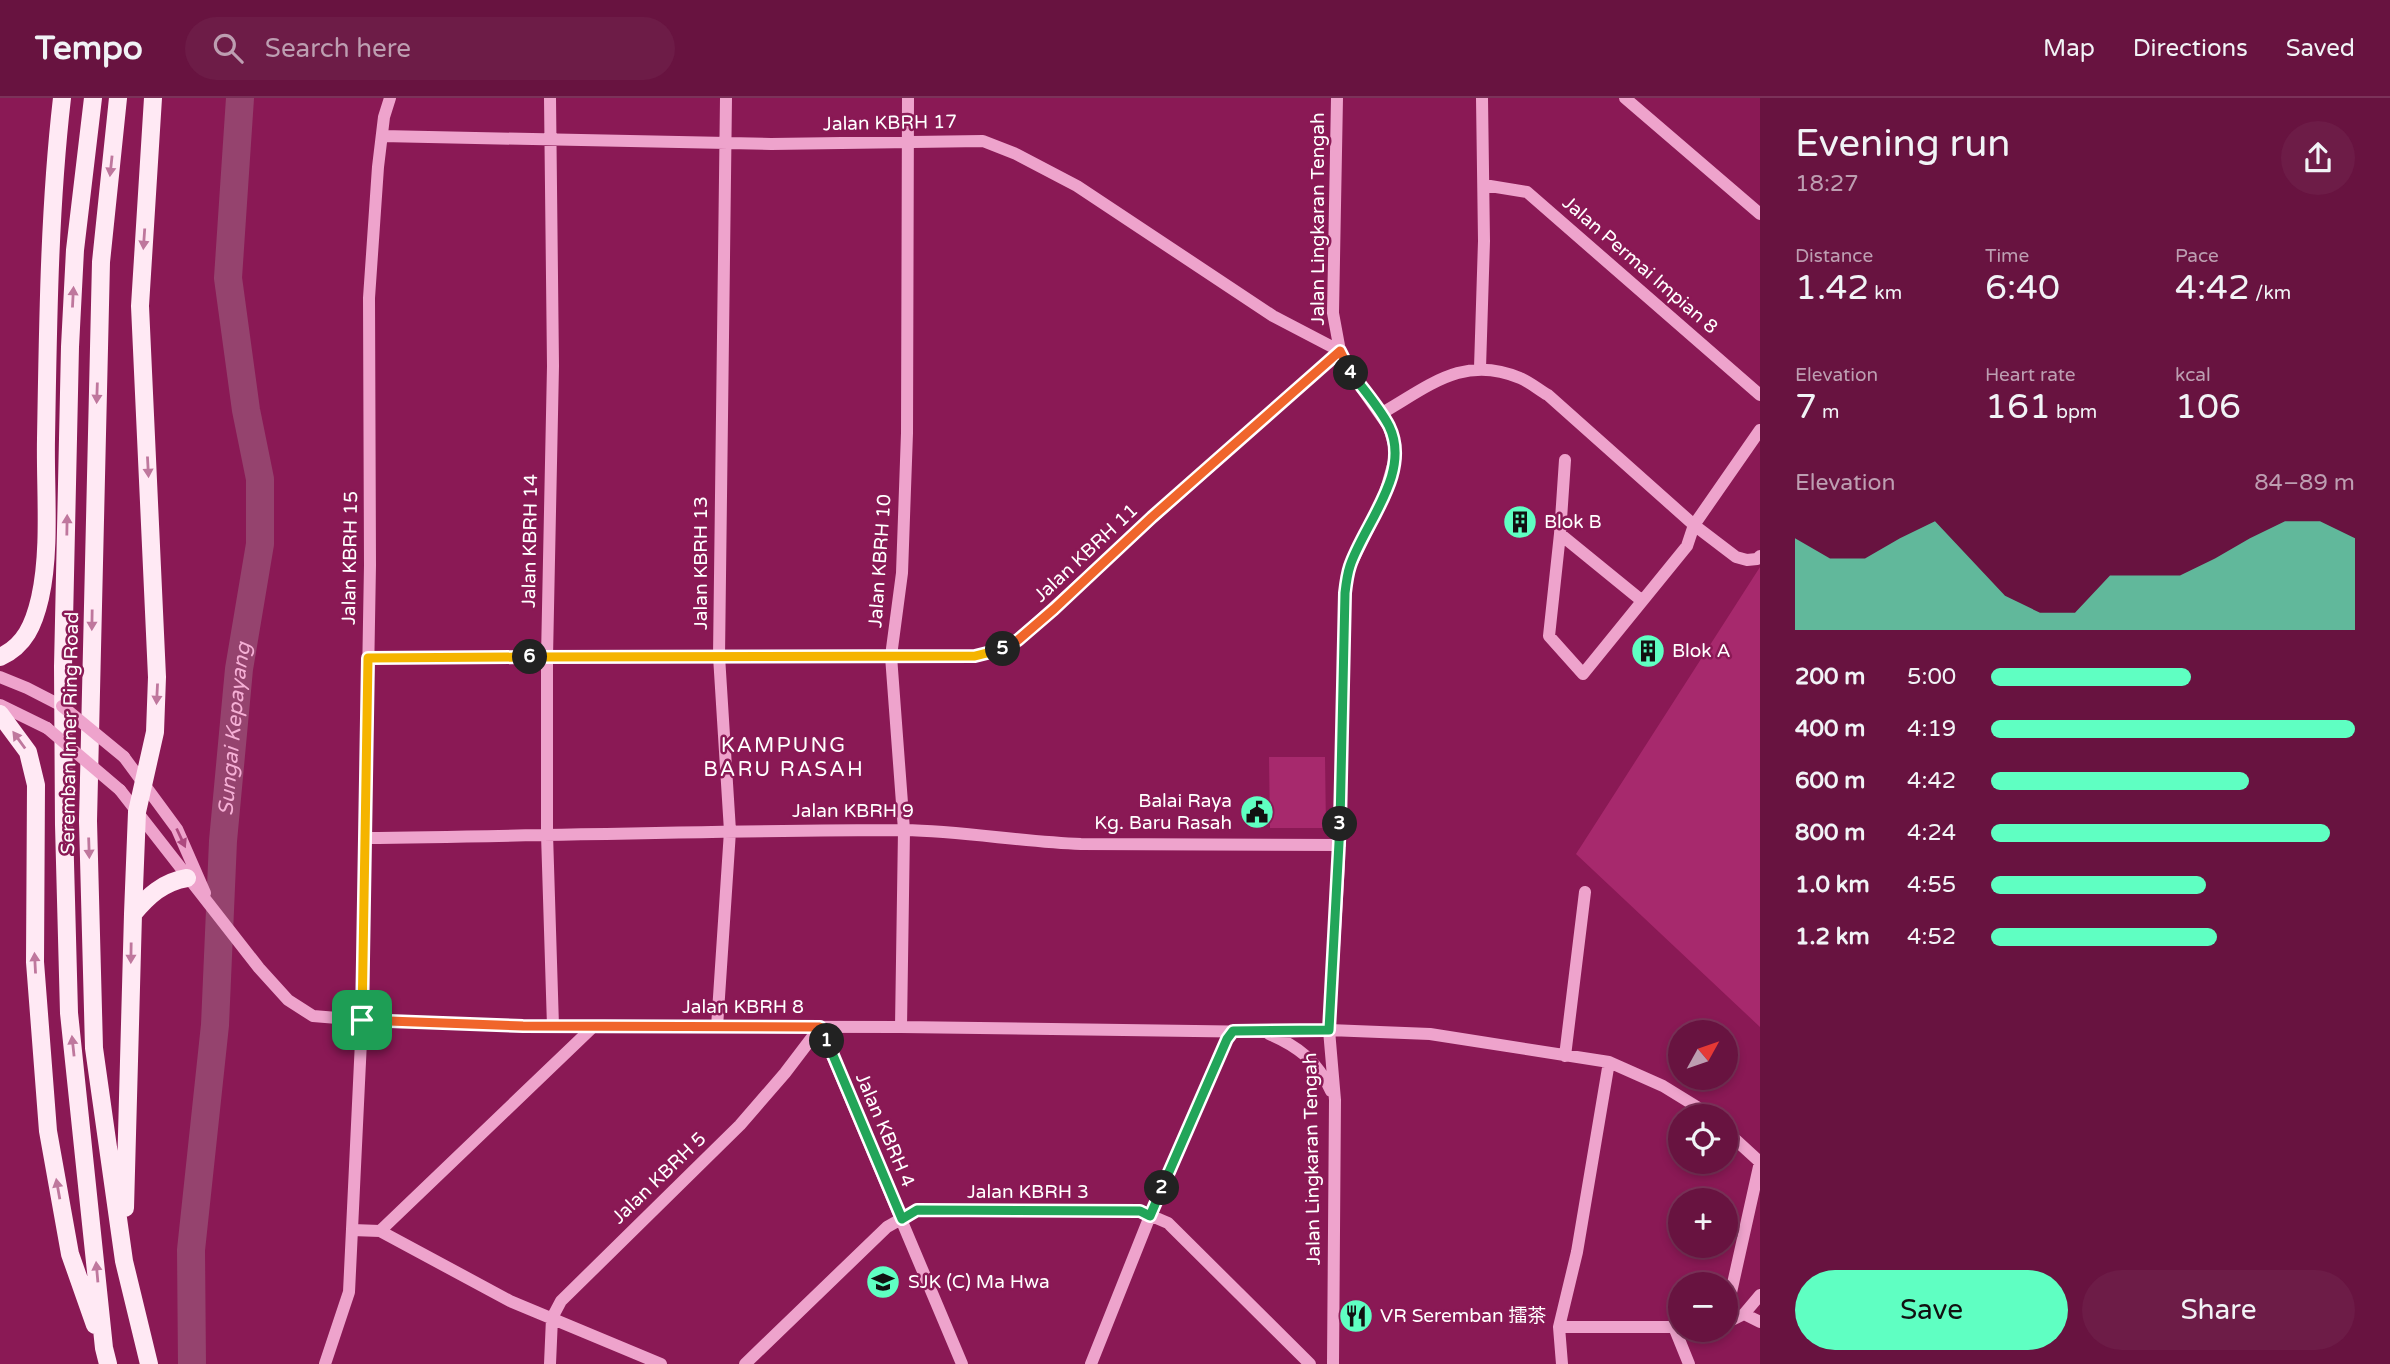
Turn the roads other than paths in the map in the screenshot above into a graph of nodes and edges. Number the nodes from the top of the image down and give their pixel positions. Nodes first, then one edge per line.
1 (62, 98) edge
2 (93, 98) edge
3 (118, 98) edge
4 (153, 98) edge
5 (390, 98) edge
6 (550, 98) edge
7 (726, 98) edge
8 (908, 98) edge
9 (1337, 98) edge
10 (1482, 98) edge
11 (1625, 98) edge
12 (382, 136) junction
13 (550, 139) junction
14 (908, 142) junction
15 (727, 143) junction
16 (1484, 184) junction
17 (1760, 214) edge
18 (1340, 351) junction
19 (1480, 368) junction
20 (1760, 395) edge
21 (1381, 413) junction
22 (1760, 429) edge
23 (1564, 460) dead end
24 (1694, 526) junction
25 (1560, 534) junction
26 (1760, 556) edge
27 (1641, 600) junction
28 (719, 656) junction
29 (891, 656) junction
30 (0, 657) edge
31 (547, 657) junction
32 (368, 658) junction
33 (0, 677) edge
34 (0, 705) edge
35 (0, 714) edge
36 (143, 781) junction
37 (137, 812) junction
38 (904, 830) junction
39 (730, 831) junction
40 (547, 834) junction
41 (365, 838) junction
42 (1340, 845) junction
43 (187, 878) junction
44 (1585, 892) dead end
45 (210, 903) junction
46 (132, 914) junction
47 (362, 1020) junction
48 (553, 1026) junction
49 (594, 1026) junction
50 (717, 1027) junction
51 (820, 1027) junction
52 (901, 1027) junction
53 (1329, 1030) junction
54 (1233, 1031) junction
55 (1266, 1032) junction
56 (1565, 1056) junction
57 (1609, 1062) junction
58 (1335, 1100) junction
59 (1691, 1104) edge
60 (1738, 1142) edge
61 (1760, 1162) edge
62 (1150, 1216) junction
63 (902, 1219) junction
64 (352, 1230) junction
65 (380, 1231) junction
66 (124, 1261) junction
67 (1736, 1272) edge
68 (1760, 1295) edge
69 (1744, 1314) junction
70 (1738, 1317) edge
71 (551, 1318) junction
72 (1760, 1322) edge
73 (1559, 1327) junction
74 (1668, 1327) edge
75 (1682, 1342) edge
76 (106, 1356) edge
77 (149, 1364) edge
78 (325, 1364) edge
79 (550, 1364) edge
80 (661, 1364) edge
81 (745, 1364) edge
82 (962, 1364) edge
83 (1091, 1364) edge
84 (1310, 1364) edge
85 (1333, 1364) edge
86 (1562, 1364) edge
87 (1689, 1364) edge

1 - 30 main road
76 -> 2 main road, Seremban Inner Ring Road
3 -> 66 main road, Seremban Inner Ring Road
4 -> 36 main road
5 - 12 street, Jalan KBRH 15
6 - 13 street, Jalan KBRH 14
7 - 15 street, Jalan KBRH 13
8 - 14 street, Jalan KBRH 10
9 - 18 street, Jalan Lingkaran Tengah
10 - 16 street
11 - 17 street
12 - 13 street, Jalan KBRH 17
12 - 32 street, Jalan KBRH 15
13 - 15 street, Jalan KBRH 17
13 - 31 street, Jalan KBRH 14
14 - 15 street, Jalan KBRH 17
14 - 18 street, Jalan KBRH 17
14 - 29 street, Jalan KBRH 10
15 - 28 street, Jalan KBRH 13
16 - 19 street
16 - 20 street, Jalan Permai Impian 8
18 - 21 street, Jalan Lingkaran Tengah
18 - 29 street, Jalan KBRH 11
19 - 21 street
19 - 24 street
21 - 42 street, Jalan Lingkaran Tengah
22 - 24 street
23 - 25 street
24 - 26 street
24 - 27 street
25 - 27 street
25 - 27 street
28 - 29 street, Jalan KBRH 11
28 - 31 street, Jalan KBRH 11
28 - 39 street, Jalan KBRH 13
29 - 38 street, Jalan KBRH 10
31 - 32 street, Jalan KBRH 11
31 - 40 street, Jalan KBRH 14
32 - 41 street, Jalan KBRH 15
33 - 36 street, bridge
34 - 37 street, bridge
76 -> 35 main road
36 - 37 main road
36 -> 45 street
37 - 43 street
37 - 46 main road
38 - 39 street, Jalan KBRH 9
38 - 42 street, Jalan KBRH 9
38 - 52 street, Jalan KBRH 10
39 - 40 street, Jalan KBRH 9
39 - 50 street, Jalan KBRH 13
40 - 41 street, Jalan KBRH 9
40 - 48 street, Jalan KBRH 14
41 - 47 street, Jalan KBRH 15
42 - 53 street, Jalan Lingkaran Tengah
43 - 45 street
43 - 46 main road
44 - 56 street
45 - 47 street, Jalan KBRH 8
46 -> 66 main road
47 - 48 street, Jalan KBRH 8
47 - 64 street, Jalan KBRH 15
48 - 49 street, Jalan KBRH 8
49 - 50 street, Jalan KBRH 8
49 - 65 street
50 - 51 street, Jalan KBRH 8
51 - 52 street, Jalan KBRH 8
51 - 63 street, Jalan KBRH 4
51 - 71 street, Jalan KBRH 5
52 - 54 street, Jalan KBRH 8
53 - 55 street, Jalan KBRH 8
53 - 56 street, Jalan KBRH 8
53 - 58 street, Jalan Lingkaran Tengah
54 - 55 street, Jalan KBRH 8
54 - 62 street
55 - 58 street
56 - 57 street, Jalan KBRH 8
57 - 59 street, Jalan KBRH 8
57 - 73 street
58 - 85 street, Jalan Lingkaran Tengah
60 - 61 street
61 - 67 street
62 - 63 street, Jalan KBRH 3
62 - 83 street
62 - 84 street, Jalan KBRH 3
63 - 81 street, Jalan KBRH 3
63 - 82 street, Jalan KBRH 4
64 - 65 street
64 - 78 street, Jalan KBRH 15
65 - 71 street
66 - 77 main road, Seremban Inner Ring Road
68 - 69 street
69 - 70 street
69 - 72 street
71 - 79 street
71 - 80 street
73 - 74 street
73 - 86 street
75 - 87 street

